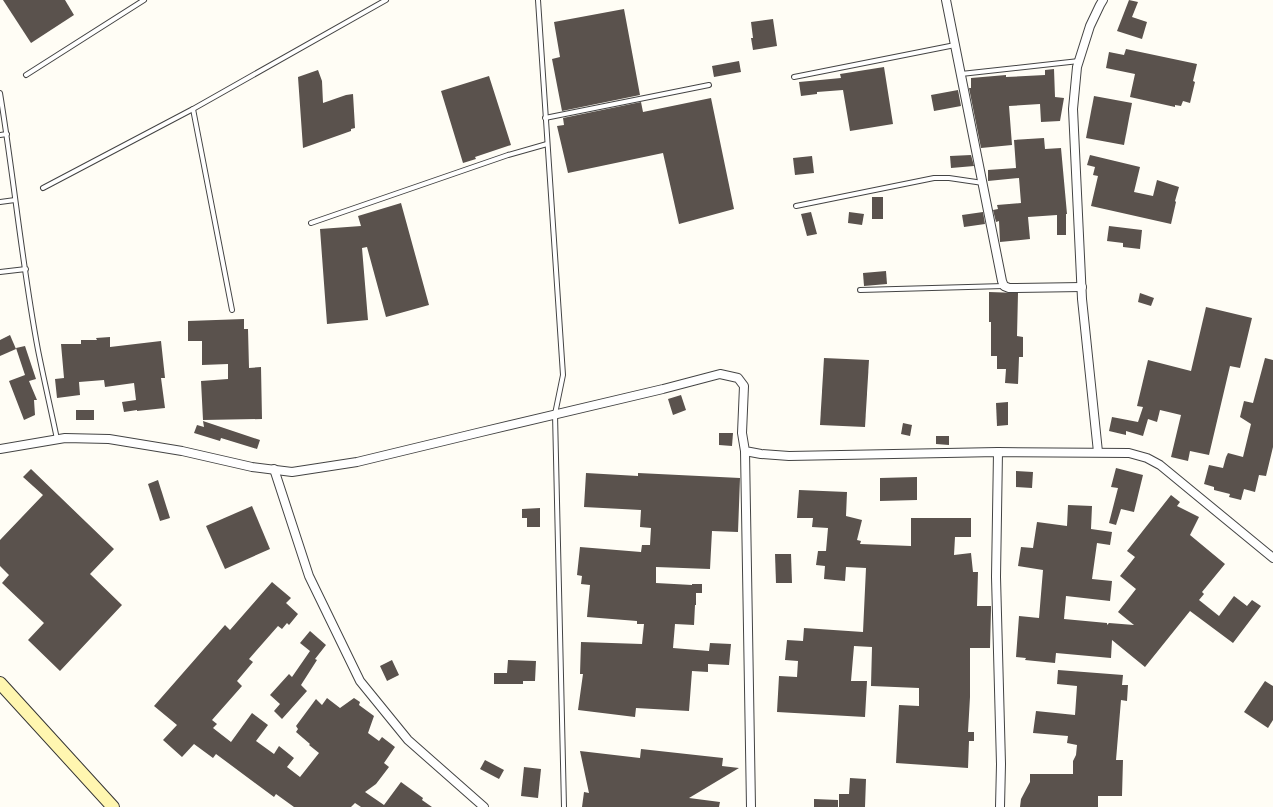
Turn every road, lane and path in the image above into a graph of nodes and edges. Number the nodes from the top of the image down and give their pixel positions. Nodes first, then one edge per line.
1 (144, 0) edge
2 (386, 0) edge
3 (538, 0) edge
4 (946, 0) edge
5 (1101, 2) edge
6 (955, 45) junction
7 (1079, 61) junction
8 (961, 74) junction
9 (26, 75) dead end
10 (794, 77) dead end
11 (709, 84) dead end
12 (0, 93) edge
13 (193, 109) junction
14 (545, 118) junction
15 (7, 134) junction
16 (0, 135) edge
17 (547, 144) junction
18 (983, 183) junction
19 (43, 188) dead end
20 (15, 200) junction
21 (0, 202) edge
22 (796, 206) dead end
23 (311, 223) dead end
24 (26, 269) junction
25 (0, 272) edge
26 (1004, 286) junction
27 (1082, 287) junction
28 (860, 290) dead end
29 (232, 310) dead end
30 (555, 414) junction
31 (57, 440) junction
32 (0, 449) edge
33 (745, 451) junction
34 (998, 452) junction
35 (1098, 452) junction
36 (274, 470) junction
37 (1273, 558) edge
38 (0, 683) edge
39 (113, 807) edge
40 (484, 807) edge
41 (564, 807) edge
42 (751, 807) edge
43 (1000, 807) edge

1 - 9 lane
2 - 13 lane
3 - 14 lane
4 - 6 street
5 - 7 street
6 - 8 street
6 - 10 lane
7 - 8 lane
7 - 27 street
8 - 18 street
11 - 14 lane
12 - 15 lane
13 - 19 lane
13 - 29 lane
14 - 17 lane
15 - 16 lane
15 - 20 lane
17 - 23 lane
17 - 30 lane
18 - 22 lane
18 - 26 street
20 - 21 lane
20 - 24 lane
24 - 25 lane
24 - 31 lane
26 - 27 street
26 - 28 lane
27 - 35 street
30 - 33 street
30 - 36 street
30 - 41 lane
31 - 32 street
31 - 36 street
33 - 34 street
33 - 42 street
34 - 35 street
34 - 43 street
35 - 37 street
36 - 40 street
38 - 39 main road

